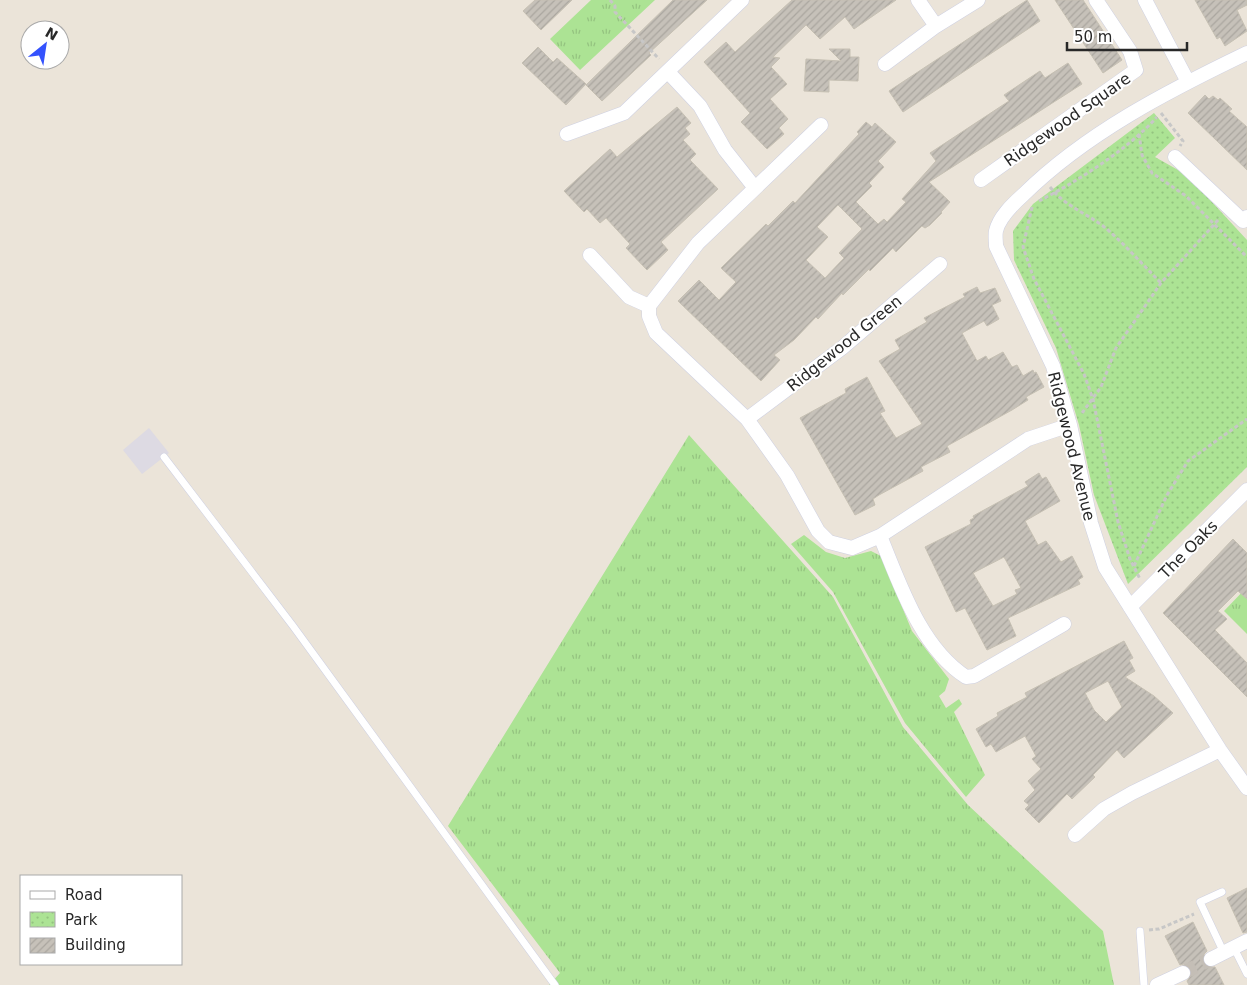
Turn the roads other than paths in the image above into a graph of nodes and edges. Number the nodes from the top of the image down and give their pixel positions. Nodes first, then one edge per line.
1 (742, 0) edge
2 (918, 0) edge
3 (978, 0) edge
4 (1096, 0) edge
5 (1145, 0) edge
6 (936, 26) junction
7 (1247, 53) edge
8 (885, 64) dead end
9 (669, 71) junction
10 (1188, 82) junction
11 (821, 125) dead end
12 (567, 134) dead end
13 (1175, 157) road end
14 (981, 180) dead end
15 (755, 188) junction
16 (1246, 222) edge
17 (590, 254) dead end
18 (940, 264) dead end
19 (649, 306) junction
20 (747, 420) junction
21 (1070, 425) junction
22 (164, 457) dead end
23 (1247, 490) edge
24 (880, 536) junction
25 (1130, 607) junction
26 (1064, 624) dead end
27 (1220, 750) junction
28 (1247, 788) edge
29 (1074, 835) dead end
30 (1222, 892) dead end
31 (1140, 931) road end
32 (1247, 941) edge
33 (1229, 950) junction
34 (1210, 959) tunnel mouth
35 (1183, 973) tunnel mouth
36 (1247, 974) edge
37 (555, 985) edge
38 (1144, 985) edge
39 (1157, 985) edge

1 - 9 street
2 - 6 street
3 - 6 street
4 - 14 street, Ridgewood Square
5 - 10 street
6 - 8 street
7 - 10 street, Ridgewood Avenue
9 - 12 street
9 - 15 street
10 - 21 street, Ridgewood Avenue
11 - 15 street
13 - 16 street
15 - 19 street
17 - 19 street
18 - 20 street, Ridgewood Green
19 - 20 street
20 - 24 street
21 - 24 street
21 - 25 street, Ridgewood Avenue
22 - 37 lane
23 - 25 street, The Oaks
24 - 26 street
25 - 27 street, Ridgewood Avenue
27 - 28 street, Ridgewood Avenue
27 - 29 street
30 - 33 lane
31 - 38 lane
32 - 33 street
33 - 34 street
33 - 36 lane
35 - 39 street

